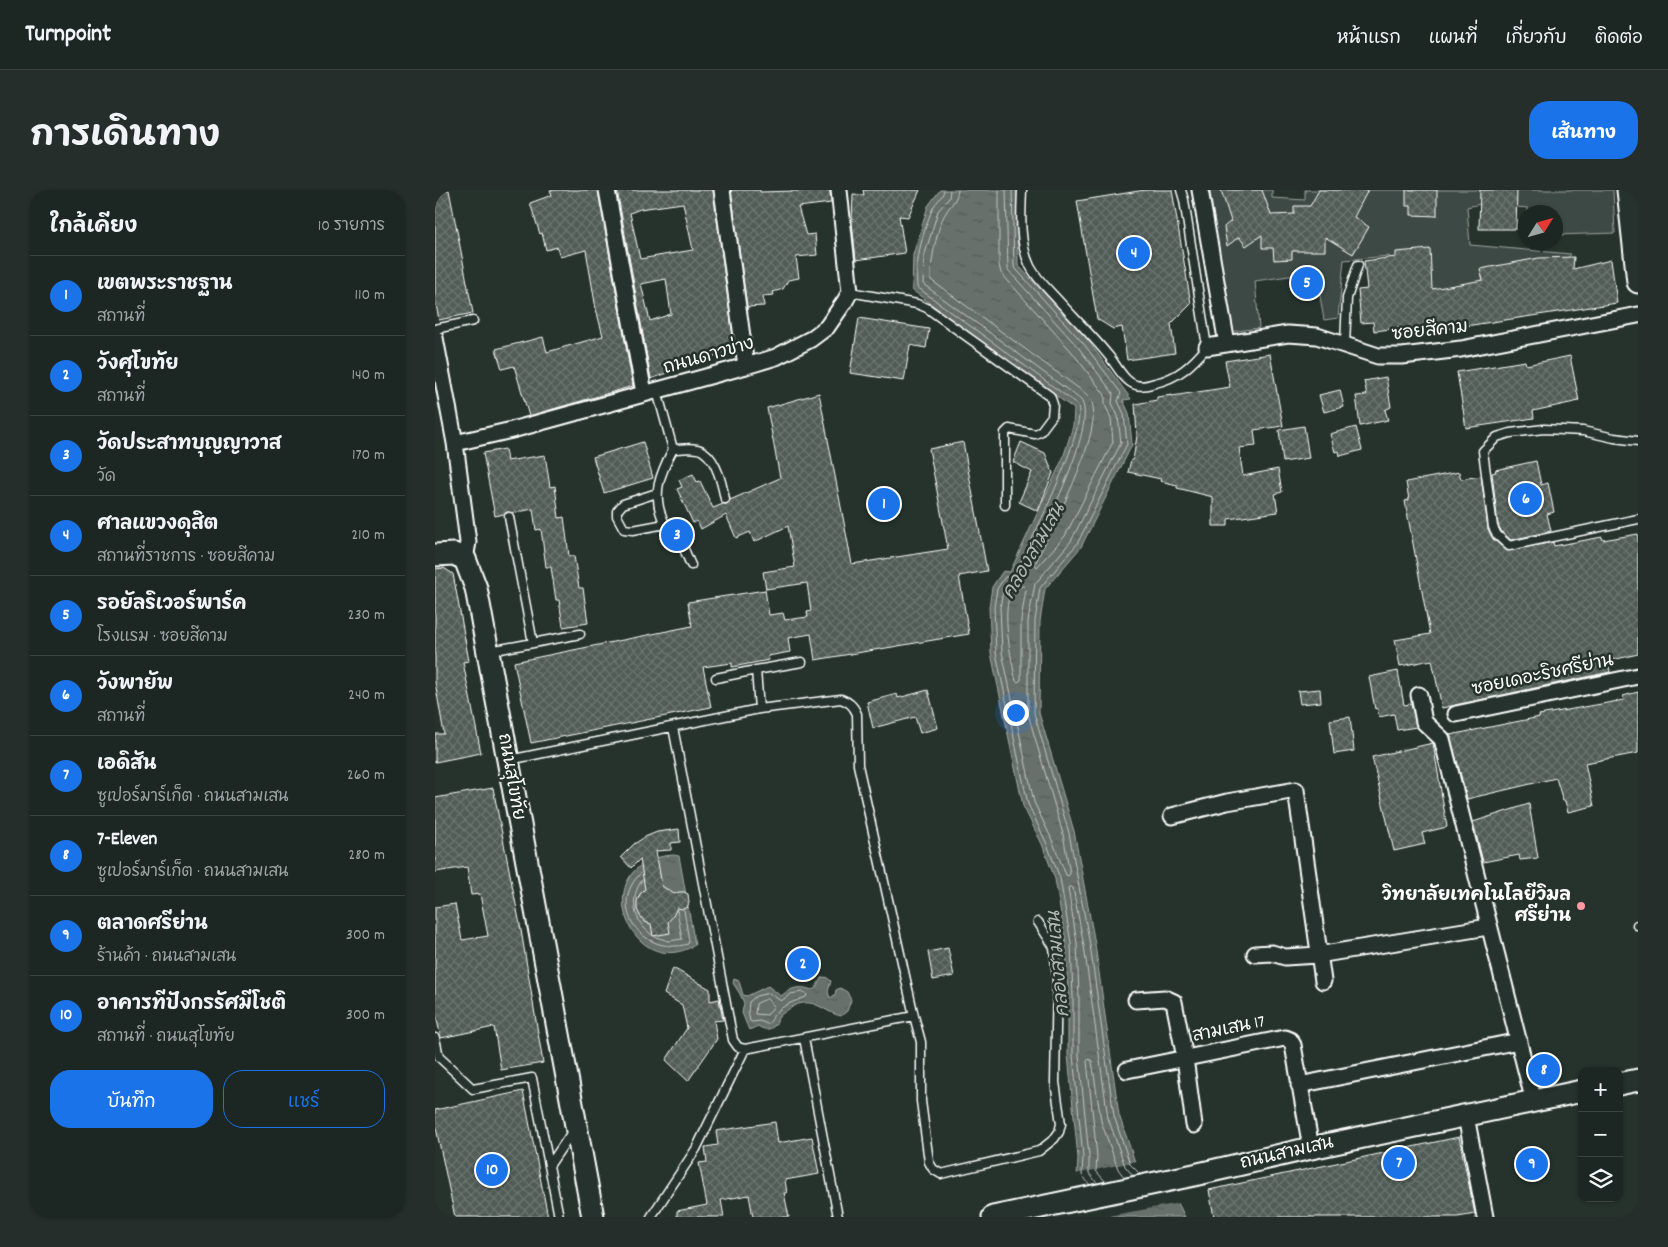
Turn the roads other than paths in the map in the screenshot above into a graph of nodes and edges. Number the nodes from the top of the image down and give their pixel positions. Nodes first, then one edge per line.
1 (607, 190) edge
2 (722, 190) edge
3 (839, 190) edge
4 (1022, 190) edge
5 (1181, 190) edge
6 (1200, 190) edge
7 (1628, 190) edge
8 (1358, 265) dead end
9 (1638, 282) edge
10 (850, 292) junction
11 (1638, 315) edge
12 (473, 321) dead end
13 (435, 329) edge
14 (435, 338) edge
15 (1227, 344) junction
16 (1345, 345) junction
17 (1207, 347) junction
18 (746, 366) junction
19 (651, 392) junction
20 (1638, 441) edge
21 (455, 443) junction
22 (673, 449) junction
23 (657, 493) junction
24 (725, 499) dead end
25 (1005, 505) dead end
26 (509, 517) dead end
27 (1638, 519) edge
28 (665, 524) junction
29 (435, 555) edge
30 (465, 558) junction
31 (691, 565) dead end
32 (581, 634) dead end
33 (533, 643) junction
34 (488, 651) junction
35 (802, 662) dead end
36 (757, 670) junction
37 (1638, 676) edge
38 (716, 678) dead end
39 (1419, 695) dead end
40 (759, 708) junction
41 (1456, 714) dead end
42 (673, 727) junction
43 (507, 760) junction
44 (1173, 816) dead end
45 (1038, 922) dead end
46 (1489, 927) junction
47 (1255, 954) dead end
48 (1318, 955) junction
49 (1323, 981) dead end
50 (1137, 1000) dead end
51 (914, 1016) junction
52 (435, 1038) edge
53 (804, 1038) junction
54 (1519, 1042) junction
55 (745, 1049) junction
56 (1185, 1058) junction
57 (1127, 1070) dead end
58 (1638, 1080) edge
59 (1623, 1083) edge
60 (1299, 1085) junction
61 (1578, 1092) edge
62 (1534, 1102) junction
63 (1466, 1116) junction
64 (1194, 1125) dead end
65 (576, 1126) junction
66 (1311, 1148) junction
67 (549, 1166) junction
68 (559, 1217) edge
69 (593, 1217) edge
70 (651, 1217) edge
71 (838, 1217) edge
72 (993, 1217) edge
73 (1485, 1217) edge

1 - 19 street
2 - 18 street
3 - 10 street
4 - 17 lane
5 - 17 lane
6 - 15 street
7 - 9 street
8 - 16 lane
10 - 18 street, ถนนดาวข่าง
10 - 25 lane
11 - 16 street, ซอยสีคาม
12 - 13 lane
14 - 21 street, ถนนสุโขทัย
15 - 16 street, ซอยสีคาม
15 - 17 street, ซอยสีคาม
18 - 19 street, ถนนดาวข่าง
19 - 21 street, ถนนดาวข่าง
19 - 22 lane
20 - 27 lane
21 - 30 street, ถนนสุโขทัย
22 - 23 lane
22 - 24 lane
23 - 28 lane
23 - 28 lane
26 - 33 lane
28 - 31 lane
29 - 30 street
30 - 34 street, ถนนสุโขทัย
32 - 33 lane
33 - 34 lane
34 - 43 street, ถนนสุโขทัย
35 - 36 lane
36 - 38 lane
36 - 40 lane
37 - 41 street, ซอยเดอะริชศรีย่าน
39 - 46 street
40 - 42 lane
40 - 51 lane
42 - 43 lane
42 - 55 lane
43 - 65 street, ถนนสุโขทัย
44 - 48 street
45 - 51 lane
46 - 48 street
46 - 54 street
47 - 48 street
48 - 49 street
50 - 56 street
51 - 53 lane
52 - 67 lane
53 - 55 lane
53 - 71 lane
54 - 60 street
54 - 62 street
55 - 70 lane
56 - 57 street, สามเสน 17
56 - 60 street, สามเสน 17
56 - 64 street
58 - 59 street
60 - 66 street, สามเสน 17
61 - 62 street, ถนนสามเสน
62 - 63 street, ถนนสามเสน
63 - 66 street, ถนนสามเสน
63 - 73 street
65 - 67 lane
65 - 69 street, ถนนสุโขทัย
66 - 72 street, ถนนสามเสน
67 - 68 lane

